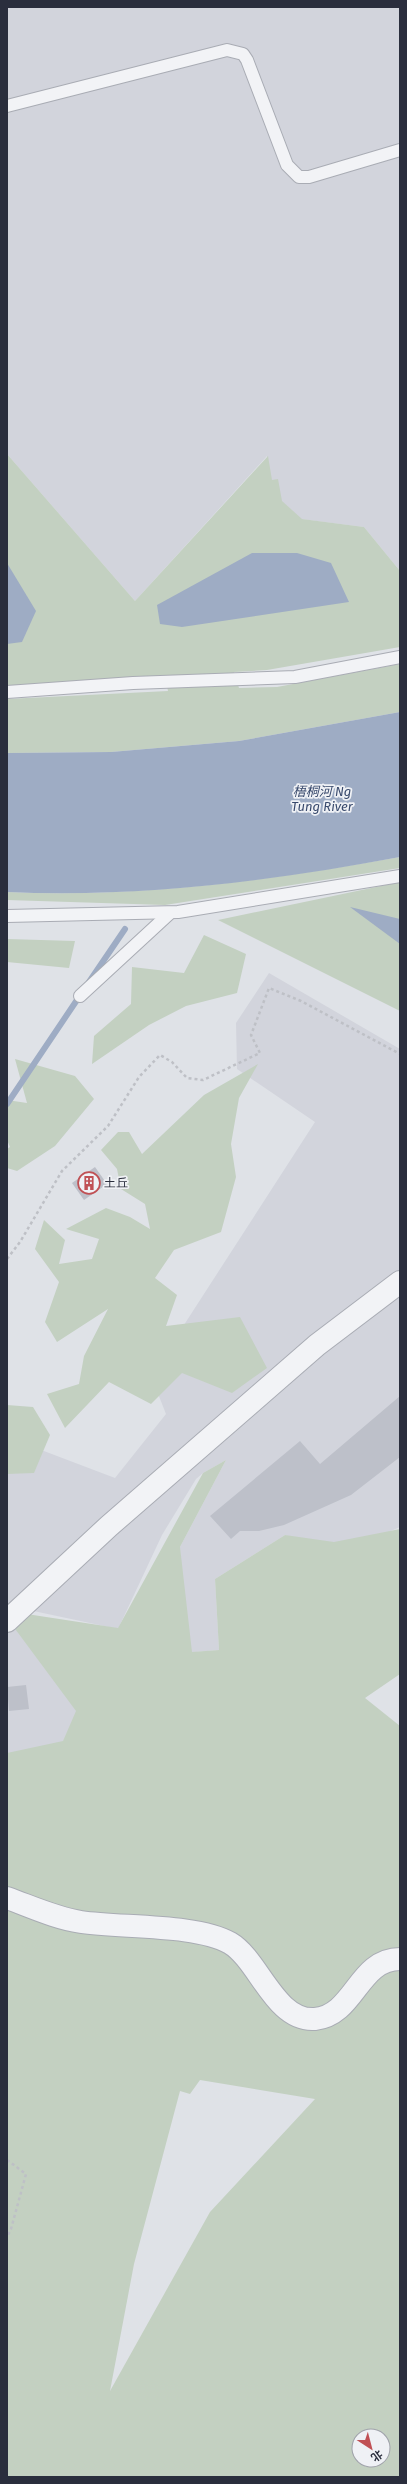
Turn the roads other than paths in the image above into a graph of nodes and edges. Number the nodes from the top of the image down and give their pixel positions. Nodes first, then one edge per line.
1 (7, 106) edge
2 (400, 150) edge
3 (400, 657) edge
4 (7, 692) edge
5 (400, 876) edge
6 (170, 913) junction
7 (7, 916) edge
8 (80, 996) dead end
9 (400, 1282) edge
10 (7, 1621) edge
11 (7, 1898) edge
12 (400, 1959) edge

1 - 2 lane
3 - 4 lane
5 - 6 lane
6 - 7 lane
6 - 8 lane
9 - 10 street
11 - 12 street

